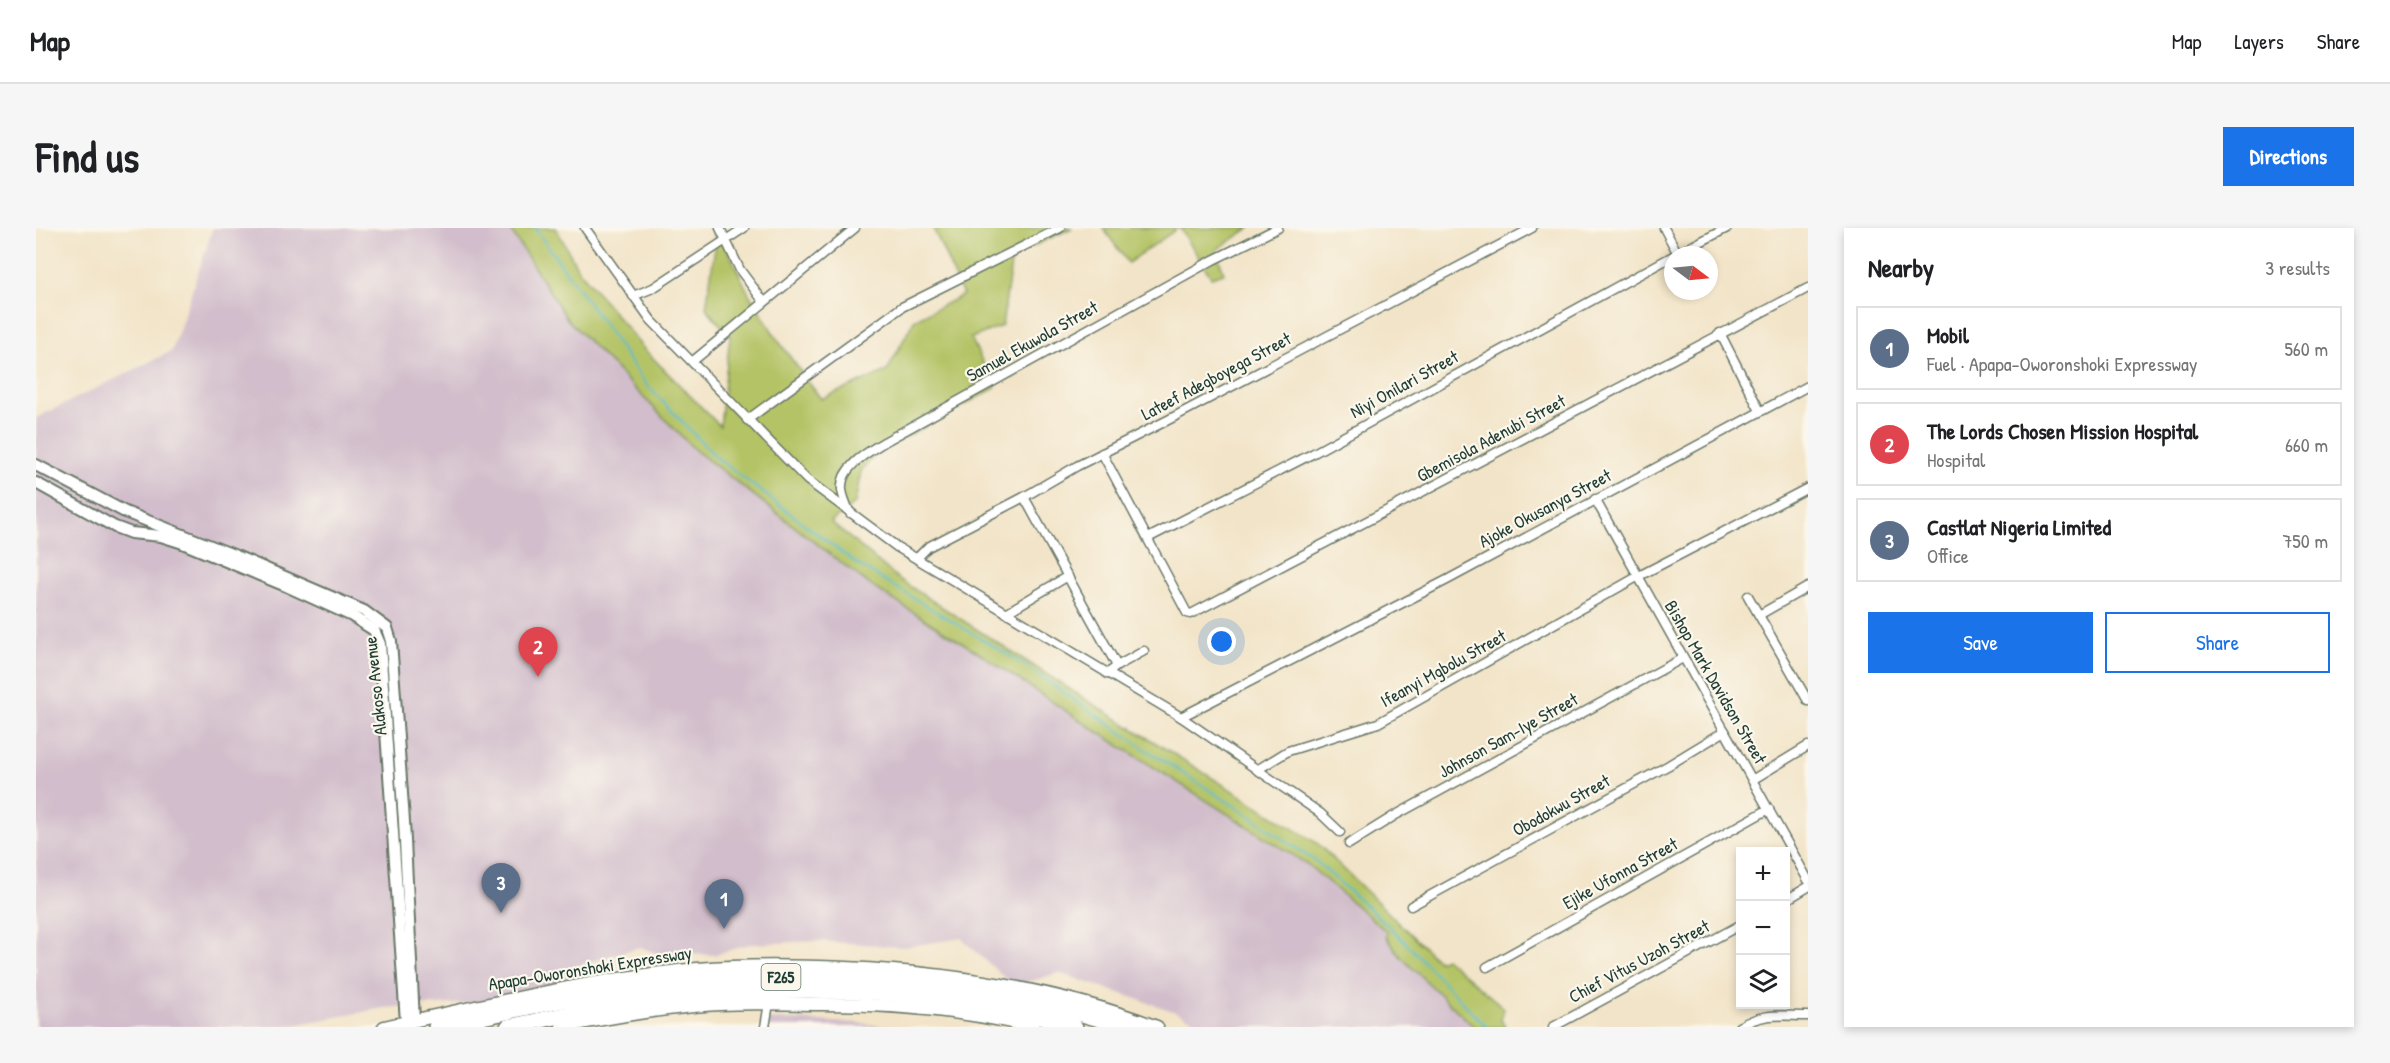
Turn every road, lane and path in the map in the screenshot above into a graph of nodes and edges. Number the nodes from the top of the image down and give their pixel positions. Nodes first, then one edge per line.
1 (585, 228) edge
2 (720, 228) edge
3 (744, 228) edge
4 (855, 228) edge
5 (1060, 228) edge
6 (1278, 228) edge
7 (1532, 228) edge
8 (1664, 228) edge
9 (1727, 228) edge
10 (725, 238) junction
11 (1671, 246) edge
12 (1692, 246) edge
13 (1664, 261) edge
14 (1808, 288) edge
15 (633, 296) junction
16 (764, 302) junction
17 (1720, 333) junction
18 (693, 362) junction
19 (1808, 386) edge
20 (1760, 411) junction
21 (747, 420) junction
22 (1102, 453) junction
23 (36, 465) edge
24 (36, 483) edge
25 (1808, 488) edge
26 (1024, 497) junction
27 (1595, 499) junction
28 (125, 512) junction
29 (850, 513) junction
30 (118, 528) junction
31 (1148, 538) junction
32 (917, 558) junction
33 (1068, 576) junction
34 (1637, 577) junction
35 (1808, 587) edge
36 (1748, 596) dead end
37 (1006, 613) junction
38 (1758, 615) junction
39 (1144, 651) dead end
40 (1683, 658) junction
41 (1117, 666) junction
42 (1107, 674) junction
43 (1805, 688) edge
44 (1808, 701) edge
45 (1181, 717) junction
46 (1725, 731) junction
47 (1808, 746) edge
48 (1257, 770) junction
49 (1752, 780) junction
50 (1769, 809) junction
51 (1340, 832) dead end
52 (1349, 844) dead end
53 (1808, 880) edge
54 (1808, 887) edge
55 (1790, 897) edge
56 (1411, 906) dead end
57 (1736, 927) edge
58 (1487, 967) dead end
59 (924, 978) junction
60 (541, 998) junction
61 (759, 999) junction
62 (1808, 1016) edge
63 (410, 1022) junction
64 (1753, 1023) edge
65 (384, 1027) edge
66 (436, 1027) edge
67 (508, 1027) edge
68 (562, 1027) edge
69 (765, 1027) edge
70 (1033, 1027) edge
71 (1075, 1027) edge
72 (1125, 1027) edge
73 (1157, 1027) edge
74 (1553, 1027) edge
75 (1739, 1027) edge

1 - 15 street
2 - 10 street
3 - 10 street
4 - 16 street
5 - 21 street
6 - 29 street, Samuel Ekuwola Street
7 - 22 street, Lateef Adegboyega Street
8 - 11 street
9 - 12 street, Niyi Onilari Street
10 - 15 street
10 - 16 street
13 - 31 street, Niyi Onilari Street
14 - 17 street, Gbemisola Adenubi Street
15 - 18 street
16 - 18 street
17 - 20 street
17 - 31 street, Gbemisola Adenubi Street
18 - 21 street
19 - 20 street, Ajoke Okusanya Street
20 - 27 street, Ajoke Okusanya Street
21 - 29 street
22 - 26 street, Lateef Adegboyega Street
22 - 31 street
23 - 28 street, Alakoso Avenue
24 - 30 street, Alakoso Avenue
25 - 34 street, Ifeanyi Mgbolu Street
26 - 32 street, Lateef Adegboyega Street
26 - 33 street
27 - 34 street, Bishop Mark Davidson Street
27 - 45 street, Ajoke Okusanya Street
28 - 30 street
28 - 63 street, Alakoso Avenue
29 - 32 street
30 - 63 street, Alakoso Avenue
32 - 37 street
33 - 37 street
33 - 41 street
34 - 40 street, Bishop Mark Davidson Street
34 - 48 street, Ifeanyi Mgbolu Street
35 - 38 street
36 - 38 street
37 - 42 street
38 - 43 street
39 - 41 street
40 - 46 street, Bishop Mark Davidson Street
40 - 52 street, Johnson Sam-Iye Street
41 - 42 street
42 - 45 street
43 - 44 street
45 - 48 street
46 - 49 street, Bishop Mark Davidson Street
46 - 56 street, Obodokwu Street
47 - 49 street
48 - 51 street
49 - 50 street, Bishop Mark Davidson Street
50 - 53 street, Bishop Mark Davidson Street
50 - 58 street, Ejike Ufonna Street
54 - 55 street
57 - 74 street, Chief Vitus Uzoh Street
59 - 60 highway, Apapa-Oworonshoki Expressway / F265
59 - 72 highway, Apapa-Oworonshoki Expressway / F265
59 - 73 main road, Apapa-Oworonshoki Expressway
60 - 63 main road, Apapa-Oworonshoki Expressway
60 - 66 highway, Apapa-Oworonshoki Expressway / F265
61 - 67 highway, F265
61 - 68 main road
61 - 69 street
61 - 70 main road
61 - 71 highway, F265
62 - 64 street
63 - 65 main road, Apapa-Oworonshoki Expressway
64 - 75 street

